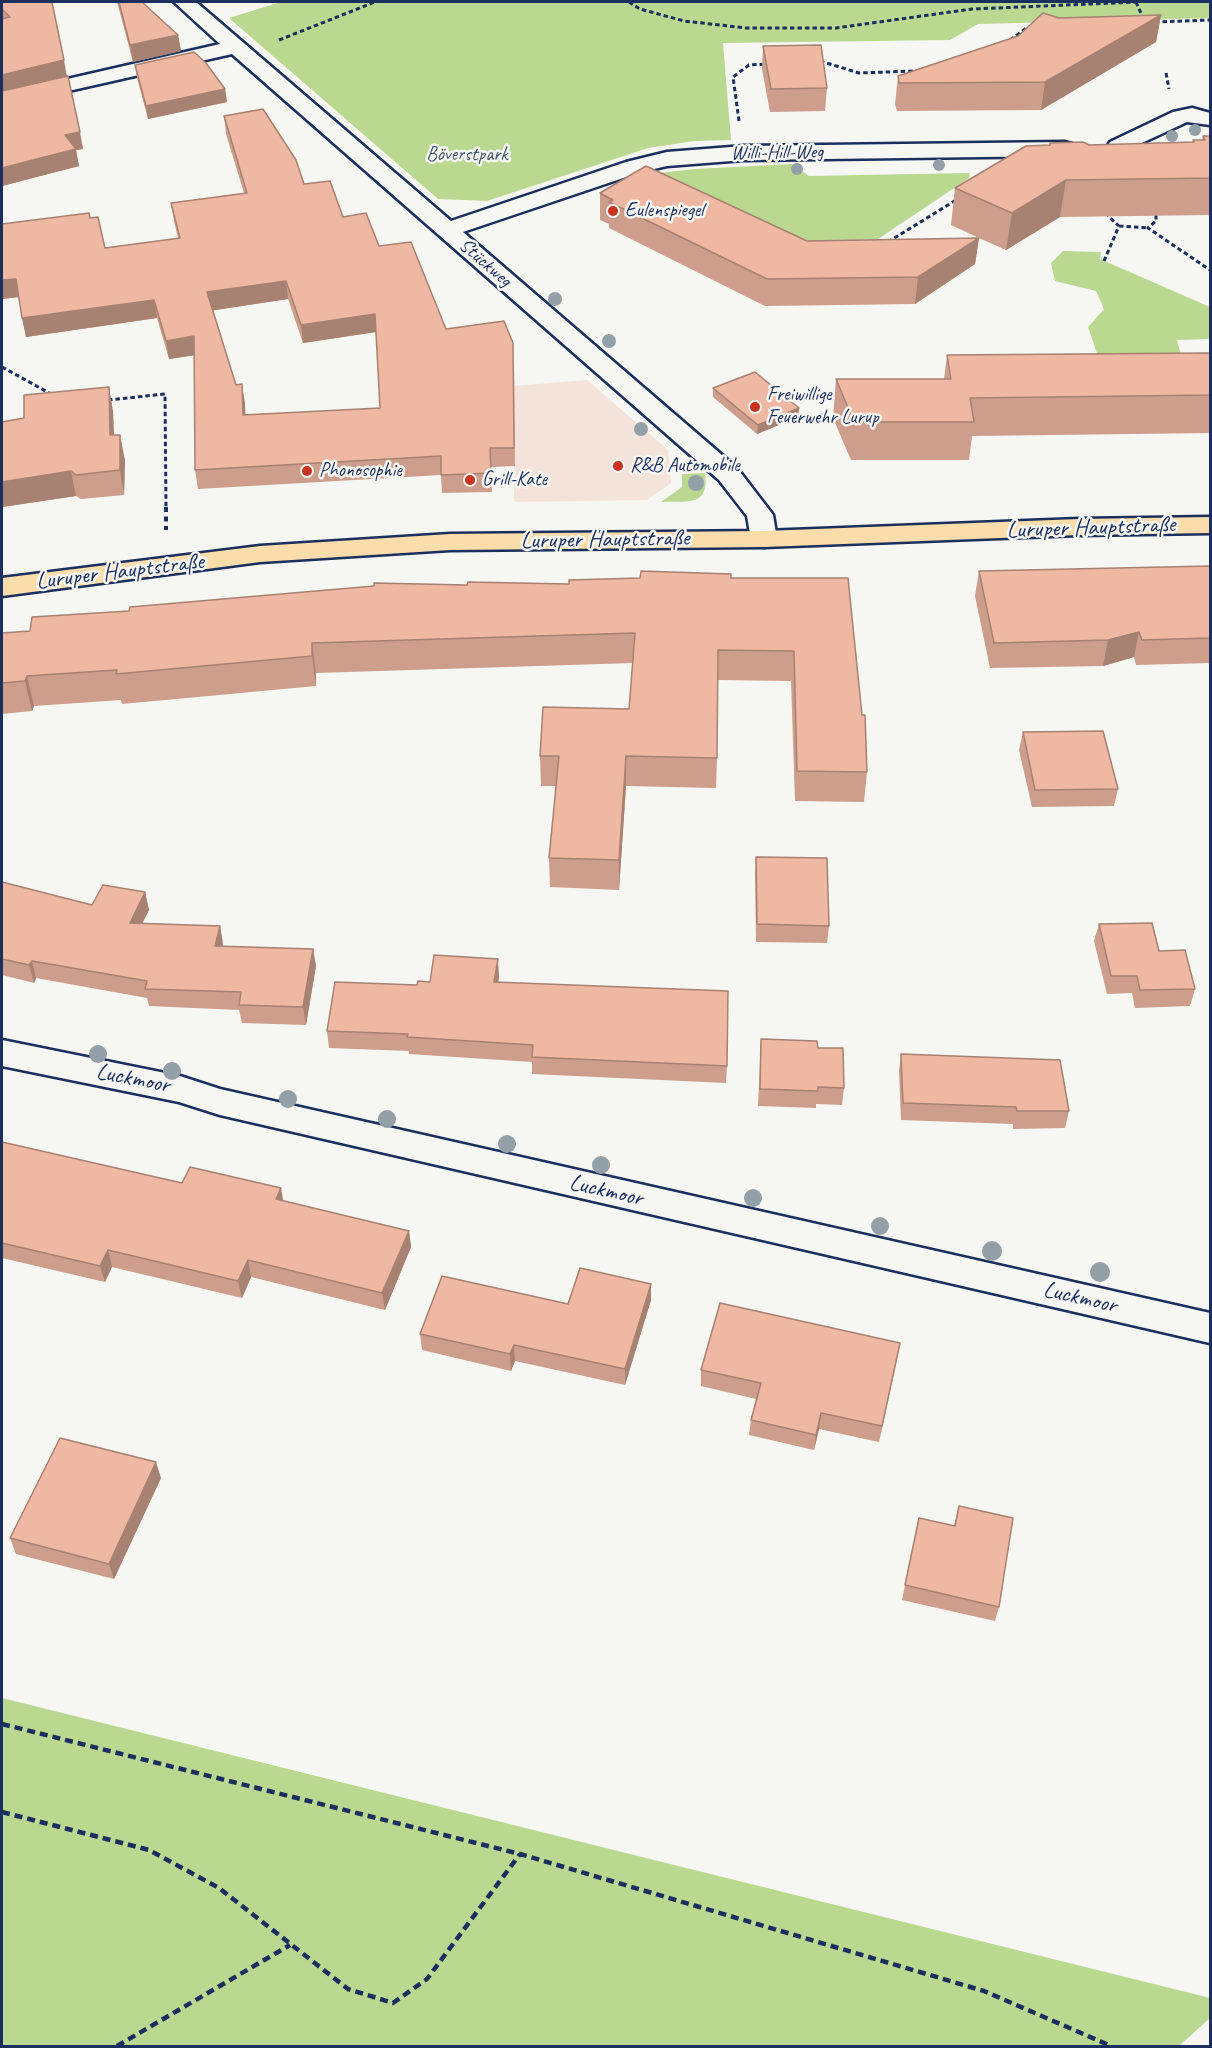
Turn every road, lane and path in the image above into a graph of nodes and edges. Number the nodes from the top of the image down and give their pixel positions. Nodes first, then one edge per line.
1 (184, 2) edge
2 (375, 2) edge
3 (629, 2) edge
4 (1137, 2) edge
5 (1210, 20) edge
6 (1144, 22) edge
7 (1155, 22) dead end
8 (1031, 25) edge
9 (278, 41) dead end
10 (1003, 44) edge
11 (234, 47) junction
12 (814, 62) edge
13 (771, 64) edge
14 (918, 71) edge
15 (2, 100) edge
16 (1210, 119) edge
17 (741, 131) dead end
18 (1176, 145) edge
19 (1101, 148) junction
20 (965, 195) edge
21 (1156, 215) edge
22 (1108, 216) edge
23 (1119, 226) junction
24 (1148, 228) junction
25 (448, 230) junction
26 (886, 243) edge
27 (1104, 261) dead end
28 (1210, 270) edge
29 (2, 367) edge
30 (52, 395) edge
31 (98, 401) edge
32 (1210, 525) edge
33 (166, 530) dead end
34 (764, 539) junction
35 (2, 587) edge
36 (2, 1053) edge
37 (1210, 1328) edge
38 (2, 1724) edge
39 (2, 1812) edge
40 (520, 1854) junction
41 (290, 1945) junction
42 (117, 2046) edge
43 (1111, 2046) edge

1 - 11 street, Stückweg
2 - 9 path
3 - 4 path
4 - 6 path
5 - 7 path
8 - 10 path
11 - 15 street
11 - 25 street, Stückweg
12 - 14 path
13 - 17 path
16 - 19 street, Willi-Hill-Weg
18 - 19 street, Willi-Hill-Weg
19 - 25 street, Willi-Hill-Weg
20 - 26 path
21 - 24 path
22 - 23 path
23 - 24 path
23 - 27 path
24 - 28 path
25 - 34 street, Stückweg
29 - 30 path
31 - 33 path
32 - 34 main road, Luruper Hauptstraße
34 - 35 main road, Luruper Hauptstraße
36 - 37 street, Luckmoor
38 - 40 path
39 - 41 path
40 - 41 path
40 - 43 path
41 - 42 path

